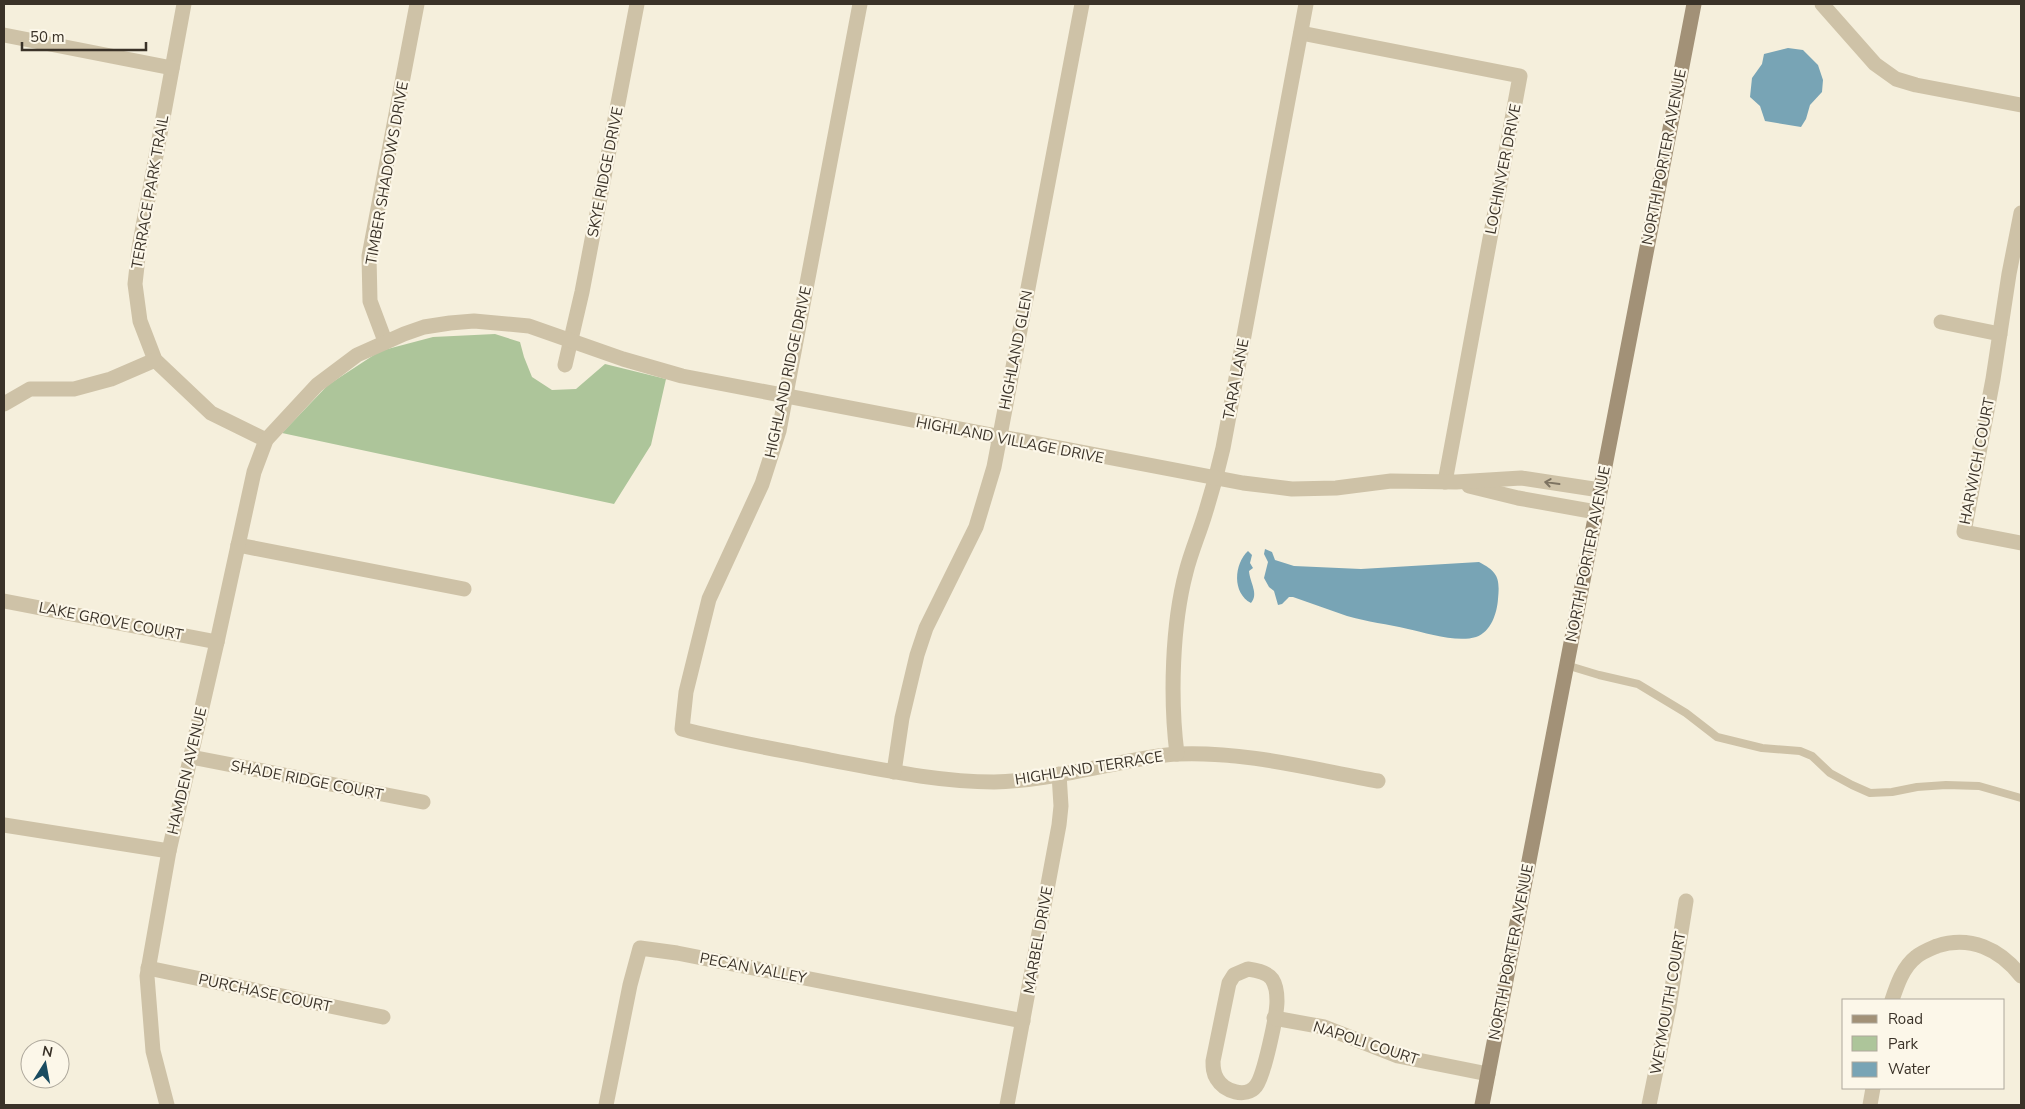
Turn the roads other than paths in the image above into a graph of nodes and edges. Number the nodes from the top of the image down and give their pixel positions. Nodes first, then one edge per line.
1 (184, 4) edge
2 (417, 4) edge
3 (637, 4) edge
4 (860, 4) edge
5 (1082, 4) edge
6 (1306, 4) edge
7 (1694, 4) edge
8 (1826, 8) edge
9 (1300, 33) junction
10 (4, 35) edge
11 (172, 68) junction
12 (2021, 105) edge
13 (2021, 213) edge
14 (1941, 322) dead end
15 (2000, 334) junction
16 (571, 340) junction
17 (385, 341) junction
18 (155, 360) junction
19 (565, 365) dead end
20 (786, 396) junction
21 (4, 404) edge
22 (1000, 438) junction
23 (266, 440) junction
24 (1216, 478) junction
25 (1451, 482) junction
26 (1600, 490) junction
27 (1596, 512) junction
28 (2021, 543) edge
29 (238, 545) junction
30 (464, 589) dead end
31 (4, 601) edge
32 (217, 642) junction
33 (1566, 665) junction
34 (682, 729) joint
35 (1177, 754) junction
36 (191, 757) junction
37 (894, 772) junction
38 (1060, 774) junction
39 (1378, 781) dead end
40 (2021, 798) edge
41 (423, 802) dead end
42 (4, 825) edge
43 (169, 851) junction
44 (1686, 901) dead end
45 (148, 968) junction
46 (2021, 976) edge
47 (1892, 999) edge
48 (383, 1017) dead end
49 (1274, 1018) junction
50 (1023, 1021) junction
51 (1488, 1074) junction
52 (1873, 1089) edge
53 (167, 1105) edge
54 (606, 1105) edge
55 (1007, 1105) edge
56 (1482, 1105) edge
57 (1649, 1105) edge
58 (1870, 1105) edge

1 - 11 street, TERRACE PARK TRAIL
2 - 17 street, TIMBER SHADOWS DRIVE
3 - 16 street, SKYE RIDGE DRIVE
4 - 20 street, HIGHLAND RIDGE DRIVE
5 - 22 street, HIGHLAND GLEN
6 - 9 street, TARA LANE
7 - 26 main road, NORTH PORTER AVENUE
8 - 12 street
9 - 24 street, TARA LANE
9 - 25 street, LOCHINVER DRIVE
10 - 11 street
11 - 18 street, TERRACE PARK TRAIL
13 - 15 street, HARWICH COURT
14 - 15 street
15 - 28 street, HARWICH COURT
16 - 17 street, HIGHLAND VILLAGE DRIVE
16 - 19 street
16 - 20 street, HIGHLAND VILLAGE DRIVE
17 - 23 street, HIGHLAND VILLAGE DRIVE
18 - 21 street
18 - 23 street, TERRACE PARK TRAIL
20 - 22 street, HIGHLAND VILLAGE DRIVE
20 - 34 street, HIGHLAND RIDGE DRIVE
22 - 24 street, HIGHLAND VILLAGE DRIVE
22 - 37 street, HIGHLAND GLEN
23 - 29 street, HAMDEN AVENUE
24 - 25 street, HIGHLAND VILLAGE DRIVE
24 - 35 street, TARA LANE
26 -> 25 street, HIGHLAND VILLAGE DRIVE
25 - 27 street, HIGHLAND VILLAGE DRIVE
26 - 27 main road, NORTH PORTER AVENUE
27 - 33 main road, NORTH PORTER AVENUE
29 - 30 street
29 - 32 street, HAMDEN AVENUE
31 - 32 street, LAKE GROVE COURT
32 - 36 street, HAMDEN AVENUE
33 - 40 lane
33 - 51 main road, NORTH PORTER AVENUE
34 - 37 street, HIGHLAND TERRACE
35 - 38 street, HIGHLAND TERRACE
35 - 39 street, HIGHLAND TERRACE
36 - 41 street, SHADE RIDGE COURT
36 - 43 street, HAMDEN AVENUE
37 - 38 street, HIGHLAND TERRACE
38 - 50 street, MARBEL DRIVE
42 - 43 street
43 - 45 street, HAMDEN AVENUE
44 - 57 street, WEYMOUTH COURT
45 - 48 street, PURCHASE COURT
45 - 53 street, HAMDEN AVENUE
46 - 47 street
49 - 49 street
49 - 51 street, NAPOLI COURT
50 - 54 street, PECAN VALLEY
50 - 55 street, MARBEL DRIVE
51 - 56 main road, NORTH PORTER AVENUE
52 - 58 street

